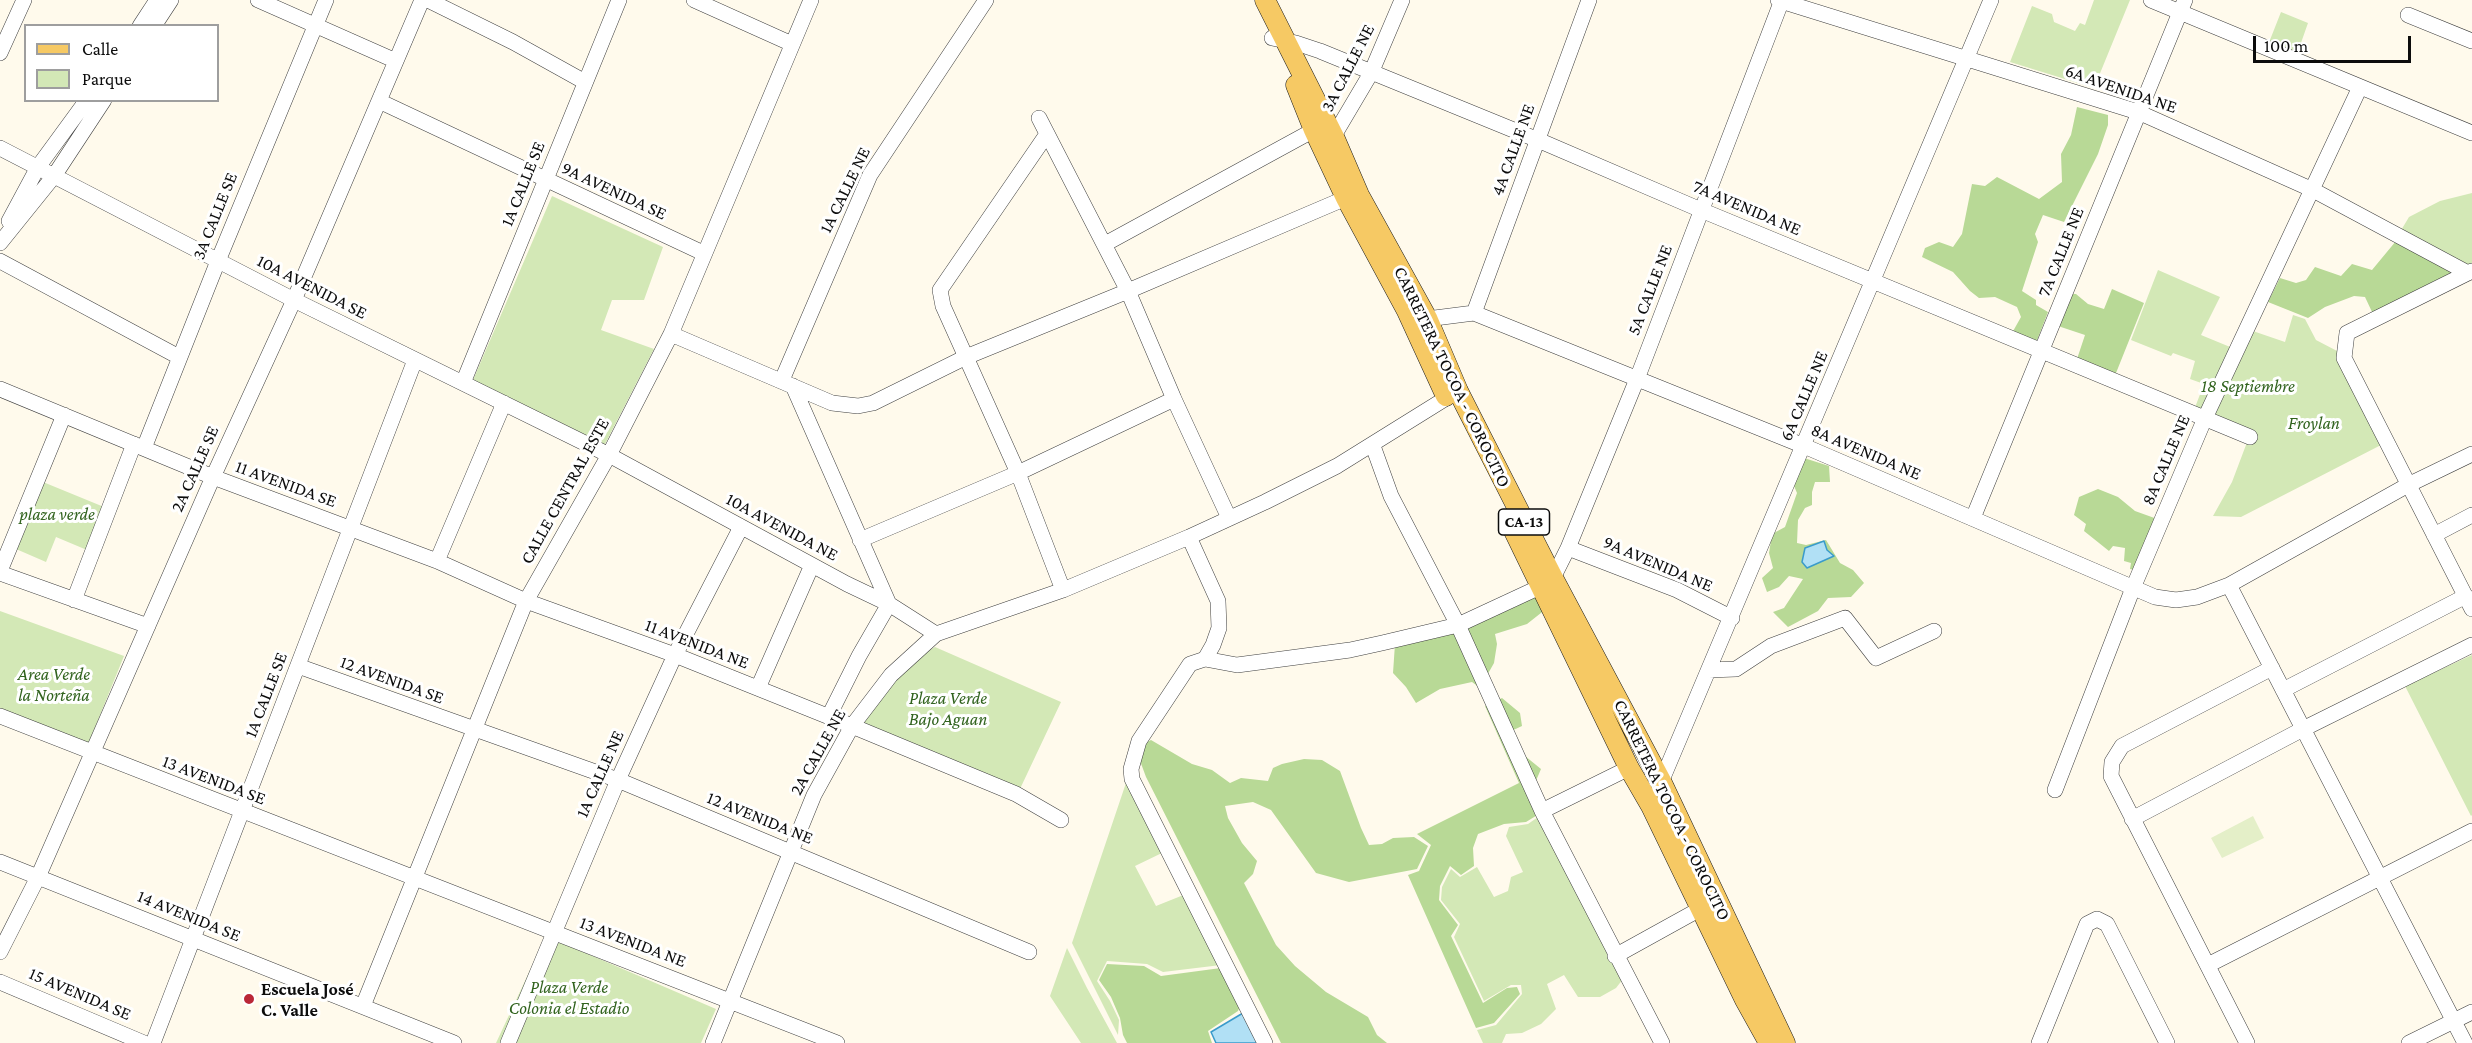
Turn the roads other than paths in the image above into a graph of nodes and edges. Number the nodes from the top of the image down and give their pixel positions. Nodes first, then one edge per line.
1 (24, 0) edge
2 (157, 0) edge
3 (171, 0) edge
4 (258, 0) edge
5 (326, 0) edge
6 (422, 0) edge
7 (428, 0) edge
8 (619, 0) edge
9 (694, 0) edge
10 (811, 0) edge
11 (986, 0) edge
12 (1253, 0) edge
13 (1265, 0) edge
14 (1402, 0) edge
15 (1589, 0) edge
16 (1780, 0) edge
17 (1991, 0) edge
18 (2151, 0) edge
19 (2182, 6) edge
20 (2408, 15) dead end
21 (141, 24) edge
22 (155, 24) edge
23 (315, 26) junction
24 (1278, 39) junction
25 (2472, 42) edge
26 (792, 44) junction
27 (1, 49) edge
28 (1966, 59) junction
29 (396, 61) junction
30 (1371, 73) junction
31 (585, 82) junction
32 (2360, 87) junction
33 (379, 101) junction
34 (86, 102) edge
35 (103, 102) edge
36 (2138, 112) junction
37 (1039, 118) dead end
38 (1314, 130) junction
39 (2472, 133) edge
40 (1047, 134) junction
41 (1538, 140) junction
42 (1329, 144) junction
43 (0, 148) edge
44 (38, 166) junction
45 (54, 176) junction
46 (545, 181) junction
47 (2313, 190) junction
48 (1346, 198) junction
49 (1701, 210) junction
50 (0, 237) edge
51 (0, 243) edge
52 (1105, 244) junction
53 (703, 254) junction
54 (0, 261) edge
55 (218, 261) junction
56 (2470, 272) edge
57 (1873, 281) junction
58 (1128, 291) junction
59 (294, 300) junction
60 (1474, 313) junction
61 (1419, 320) junction
62 (670, 334) junction
63 (2041, 351) junction
64 (179, 357) junction
65 (966, 357) junction
66 (415, 360) junction
67 (1637, 379) junction
68 (463, 383) junction
69 (787, 383) junction
70 (0, 389) edge
71 (1452, 394) junction
72 (1174, 399) junction
73 (504, 404) junction
74 (64, 415) junction
75 (2205, 418) junction
76 (2250, 436) dead end
77 (139, 446) junction
78 (1373, 446) junction
79 (1804, 446) junction
80 (609, 454) junction
81 (2472, 454) edge
82 (1018, 473) junction
83 (213, 477) junction
84 (2408, 485) junction
85 (2472, 515) edge
86 (1229, 518) junction
87 (1973, 518) junction
88 (741, 527) junction
89 (351, 529) junction
90 (2434, 535) junction
91 (1189, 537) junction
92 (860, 540) junction
93 (1568, 548) junction
94 (436, 561) junction
95 (812, 565) junction
96 (0, 572) edge
97 (1547, 582) junction
98 (2229, 585) junction
99 (2133, 588) junction
100 (1063, 590) junction
101 (74, 600) junction
102 (526, 601) junction
103 (2469, 603) edge
104 (889, 604) junction
105 (1731, 618) junction
106 (1458, 625) junction
107 (148, 626) junction
108 (1934, 631) dead end
109 (936, 634) junction
110 (2472, 645) edge
111 (675, 656) junction
112 (1204, 659) junction
113 (298, 666) junction
114 (2272, 668) junction
115 (1709, 670) junction
116 (758, 688) junction
117 (2283, 690) junction
118 (0, 716) edge
119 (828, 716) junction
120 (852, 726) junction
121 (2303, 729) junction
122 (474, 730) junction
123 (93, 753) junction
124 (1629, 768) junction
125 (618, 780) junction
126 (1661, 781) junction
127 (2055, 790) dead end
128 (1651, 806) junction
129 (1542, 811) junction
130 (242, 812) junction
131 (2132, 819) junction
132 (1061, 820) dead end
133 (2472, 831) edge
134 (791, 852) junction
135 (0, 862) edge
136 (38, 877) junction
137 (414, 878) junction
138 (2379, 878) junction
139 (1700, 909) junction
140 (554, 933) junction
141 (193, 939) junction
142 (0, 952) edge
143 (1029, 952) dead end
144 (1615, 956) junction
145 (2208, 965) junction
146 (0, 982) edge
147 (730, 1001) junction
148 (363, 1006) junction
149 (2472, 1012) edge
150 (2454, 1021) junction
151 (144, 1043) edge
152 (153, 1043) edge
153 (454, 1043) edge
154 (508, 1043) edge
155 (713, 1043) edge
156 (837, 1043) edge
157 (1264, 1043) edge
158 (1662, 1043) edge
159 (1769, 1043) edge
160 (1785, 1043) edge
161 (2039, 1043) edge
162 (2167, 1043) edge
163 (2247, 1043) edge
164 (2409, 1043) edge
165 (2465, 1043) edge

1 - 27 street
2 - 21 street
3 - 22 street
4 - 23 street
5 - 23 street, 3A CALLE SE
6 - 29 street, 2A CALLE SE
7 - 31 street
8 - 31 street, 1A CALLE SE
9 - 26 street
10 - 26 street, CALLE CENTRAL ESTE
11 - 69 street, 1A CALLE NE
12 - 24 main road, CARRETERA TOCOA - COROCITO / CA-13
13 - 24 main road, CARRETERA TOCOA - COROCITO / CA-13
14 - 30 street, 3A CALLE NE
15 - 41 street, 4A CALLE NE
16 - 28 street, 6A AVENIDA NE
16 - 49 street, 5A CALLE NE
17 - 28 street, 6A CALLE NE
18 - 19 street
19 - 32 street
19 - 36 street, 7A CALLE NE
20 - 25 street
23 - 29 street
23 - 55 street, 3A CALLE SE
24 - 30 street, 7A AVENIDA NE
24 - 38 main road, CARRETERA TOCOA - COROCITO / CA-13
24 - 42 main road, CARRETERA TOCOA - COROCITO / CA-13
26 - 53 street, CALLE CENTRAL ESTE
28 - 36 street, 6A AVENIDA NE
28 - 57 street, 6A CALLE NE
29 - 33 street, 2A CALLE SE
30 - 41 street, 7A AVENIDA NE
30 - 42 street, 3A CALLE NE
31 - 46 street, 1A CALLE SE
32 - 39 street
32 - 47 street, 8A CALLE NE
33 - 46 street, 9A AVENIDA SE
33 - 59 street, 2A CALLE SE
34 - 44 street
35 - 45 street
36 - 47 street, 6A AVENIDA NE
36 - 63 street, 7A CALLE NE
37 - 40 street
38 - 42 main road, CARRETERA TOCOA - COROCITO / CA-13
38 - 52 street
40 - 52 street
40 - 65 street
41 - 49 street, 7A AVENIDA NE
41 - 60 street, 4A CALLE NE
42 - 48 main road, CARRETERA TOCOA - COROCITO / CA-13
42 - 61 main road, CARRETERA TOCOA - COROCITO / CA-13
43 - 44 street, 10A AVENIDA SE
44 - 45 street, 10A AVENIDA SE
44 - 50 street
45 - 51 street
45 - 55 street, 10A AVENIDA SE
46 - 53 street, 9A AVENIDA SE
46 - 68 street, 1A CALLE SE
47 - 56 street, 6A AVENIDA NE
47 - 75 street, 8A CALLE NE
48 - 58 street
48 - 61 main road, CARRETERA TOCOA - COROCITO / CA-13
49 - 57 street, 7A AVENIDA NE
49 - 67 street, 5A CALLE NE
52 - 58 street
53 - 62 street, CALLE CENTRAL ESTE
54 - 64 street
55 - 59 street, 10A AVENIDA SE
55 - 64 street, 3A CALLE SE
56 - 84 street
57 - 63 street, 7A AVENIDA NE
57 - 79 street, 6A CALLE NE
58 - 65 street
58 - 72 street
59 - 66 street, 10A AVENIDA SE
59 - 83 street, 2A CALLE SE
60 - 61 street
60 - 67 street, 8A AVENIDA NE
61 - 71 main road, CARRETERA TOCOA - COROCITO / CA-13
62 - 69 street
62 - 80 street, CALLE CENTRAL ESTE
63 - 75 street, 7A AVENIDA NE
63 - 87 street, 7A CALLE NE
64 - 77 street, 3A CALLE SE
65 - 69 street
65 - 82 street
66 - 68 street, 10A AVENIDA SE
66 - 89 street, 1A CALLE SE
67 - 79 street, 8A AVENIDA NE
67 - 93 street, 5A CALLE NE
68 - 73 street, 10A AVENIDA SE
69 - 92 street
70 - 74 street, 11 AVENIDA SE
71 - 78 street
71 - 97 main road, CARRETERA TOCOA - COROCITO / CA-13
72 - 82 street
72 - 86 street
73 - 80 street, 10A AVENIDA SE
73 - 94 street
74 - 77 street, 11 AVENIDA SE
74 - 96 street
75 - 76 street, 7A AVENIDA NE
75 - 99 street, 8A CALLE NE
77 - 83 street, 11 AVENIDA SE
77 - 101 street, 3A CALLE SE
78 - 86 street
78 - 106 street
79 - 87 street, 8A AVENIDA NE
79 - 105 street, 6A CALLE NE
80 - 88 street, 10A AVENIDA NE
80 - 102 street, CALLE CENTRAL ESTE
81 - 84 street
82 - 92 street
82 - 100 street
83 - 89 street, 11 AVENIDA SE
83 - 107 street, 2A CALLE SE
84 - 90 street
84 - 98 street
85 - 90 street
86 - 91 street
87 - 99 street, 8A AVENIDA NE
88 - 95 street, 10A AVENIDA NE
88 - 111 street, 1A CALLE NE
89 - 94 street, 11 AVENIDA SE
89 - 113 street, 1A CALLE SE
90 - 103 street
91 - 100 street
91 - 112 street
92 - 104 street
93 - 97 street, 5A CALLE NE
93 - 105 street, 9A AVENIDA NE
94 - 102 street, 11 AVENIDA SE
95 - 104 street, 10A AVENIDA NE
95 - 116 street
96 - 101 street
97 - 106 street
97 - 124 main road, CARRETERA TOCOA - COROCITO / CA-13
97 - 126 main road, CARRETERA TOCOA - COROCITO / CA-13
98 - 99 street, 8A AVENIDA NE
98 - 114 street
99 - 127 street, 8A CALLE NE
100 - 109 street
101 - 107 street
102 - 111 street, 11 AVENIDA NE
102 - 122 street, CALLE CENTRAL ESTE
103 - 117 street
104 - 109 street, 10A AVENIDA NE
104 - 119 street
105 - 115 street, 6A CALLE NE
106 - 112 street
106 - 129 street
107 - 123 street, 2A CALLE SE
108 - 115 street
109 - 120 street, 2A CALLE NE
110 - 121 street
111 - 116 street, 11 AVENIDA NE
111 - 125 street, 1A CALLE NE
112 - 157 street
113 - 122 street, 12 AVENIDA SE
113 - 130 street, 1A CALLE SE
114 - 117 street
114 - 131 street
115 - 126 street, 6A CALLE NE
116 - 119 street, 11 AVENIDA NE
117 - 121 street
118 - 123 street, 13 AVENIDA SE
119 - 120 street, 11 AVENIDA NE
120 - 132 street, 11 AVENIDA NE
120 - 134 street, 2A CALLE NE
121 - 131 street
121 - 138 street
122 - 125 street, 12 AVENIDA NE
122 - 137 street, CALLE CENTRAL ESTE
123 - 130 street, 13 AVENIDA SE
123 - 136 street, 2A CALLE SE
124 - 128 main road, CARRETERA TOCOA - COROCITO / CA-13
124 - 129 street
125 - 134 street, 12 AVENIDA NE
125 - 140 street, 1A CALLE NE
126 - 128 street, 6A CALLE NE
126 - 160 main road, CARRETERA TOCOA - COROCITO / CA-13
128 - 139 main road, CARRETERA TOCOA - COROCITO / CA-13
129 - 144 street
130 - 137 street, 13 AVENIDA SE
130 - 141 street, 1A CALLE SE
131 - 145 street
133 - 138 street
134 - 143 street, 12 AVENIDA NE
134 - 147 street, 2A CALLE NE
135 - 136 street, 14 AVENIDA SE
136 - 141 street, 14 AVENIDA SE
136 - 142 street, 2A CALLE SE
137 - 140 street, 13 AVENIDA NE
137 - 148 street, CALLE CENTRAL ESTE
138 - 145 street
138 - 150 street
139 - 144 street
139 - 159 main road, CARRETERA TOCOA - COROCITO / CA-13
140 - 147 street, 13 AVENIDA NE
140 - 154 street, 1A CALLE NE
141 - 148 street, 14 AVENIDA SE
141 - 152 street, 1A CALLE SE
144 - 158 street
145 - 163 street
146 - 151 street, 15 AVENIDA SE
147 - 155 street, 2A CALLE NE
147 - 156 street, 13 AVENIDA NE
148 - 153 street, 14 AVENIDA SE
149 - 150 street
150 - 164 street
150 - 165 street
161 - 162 street

